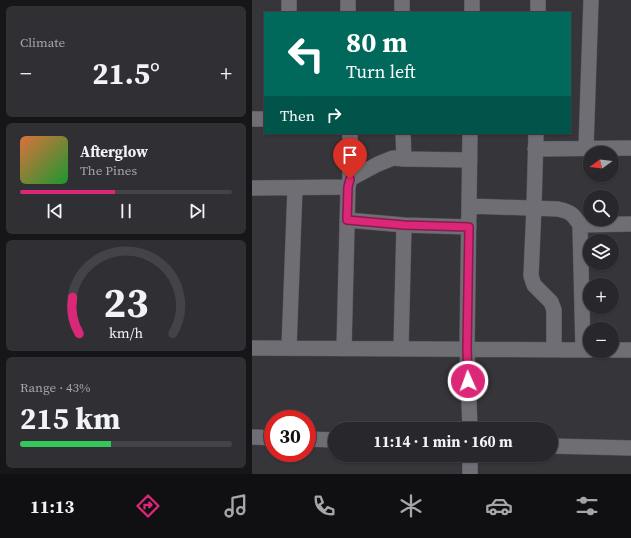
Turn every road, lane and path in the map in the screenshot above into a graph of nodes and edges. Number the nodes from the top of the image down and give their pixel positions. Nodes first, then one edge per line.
1 (289, 0) edge
2 (348, 0) edge
3 (402, 0) edge
4 (472, 0) edge
5 (538, 0) edge
6 (591, 0) edge
7 (289, 12) edge
8 (348, 12) edge
9 (402, 12) edge
10 (472, 12) edge
11 (538, 12) edge
12 (252, 119) edge
13 (264, 119) edge
14 (350, 134) edge
15 (403, 134) edge
16 (470, 134) edge
17 (536, 134) edge
18 (586, 146) edge
19 (536, 148) junction
20 (583, 148) edge
21 (619, 148) edge
22 (631, 148) edge
23 (404, 159) junction
24 (470, 160) junction
25 (349, 183) junction
26 (252, 188) edge
27 (295, 188) junction
28 (469, 206) junction
29 (534, 207) junction
30 (347, 220) junction
31 (631, 224) edge
32 (404, 225) junction
33 (580, 225) junction
34 (469, 227) junction
35 (585, 322) edge
36 (252, 348) edge
37 (289, 348) junction
38 (344, 349) junction
39 (401, 349) junction
40 (467, 349) junction
41 (554, 350) junction
42 (583, 350) edge
43 (619, 350) edge
44 (631, 350) edge
45 (470, 422) edge
46 (252, 438) edge
47 (264, 438) edge
48 (316, 439) edge
49 (328, 440) edge
50 (558, 446) edge
51 (631, 448) edge
52 (470, 462) edge
53 (470, 474) edge

1 - 7 street
2 - 8 street
3 - 9 street
4 - 10 street
5 - 11 street
6 - 18 street
12 - 13 street
14 - 25 street
15 - 23 street
16 - 24 street
17 - 19 street
19 - 20 street
19 - 29 street
21 - 22 street
23 - 24 street
23 - 25 street
24 - 28 street
25 - 27 street
25 - 30 street
26 - 27 street
27 - 37 street
28 - 29 street
28 - 34 street
29 - 33 street
29 - 41 street
30 - 32 street
30 - 38 street
31 - 33 street
32 - 34 street
32 - 39 street
33 - 35 street
34 - 40 street
36 - 37 street
37 - 38 street
38 - 39 street
39 - 40 street
40 - 41 street
40 - 45 street
41 - 42 street
43 - 44 street
46 - 47 street
48 - 49 street
50 - 51 street
52 - 53 street

